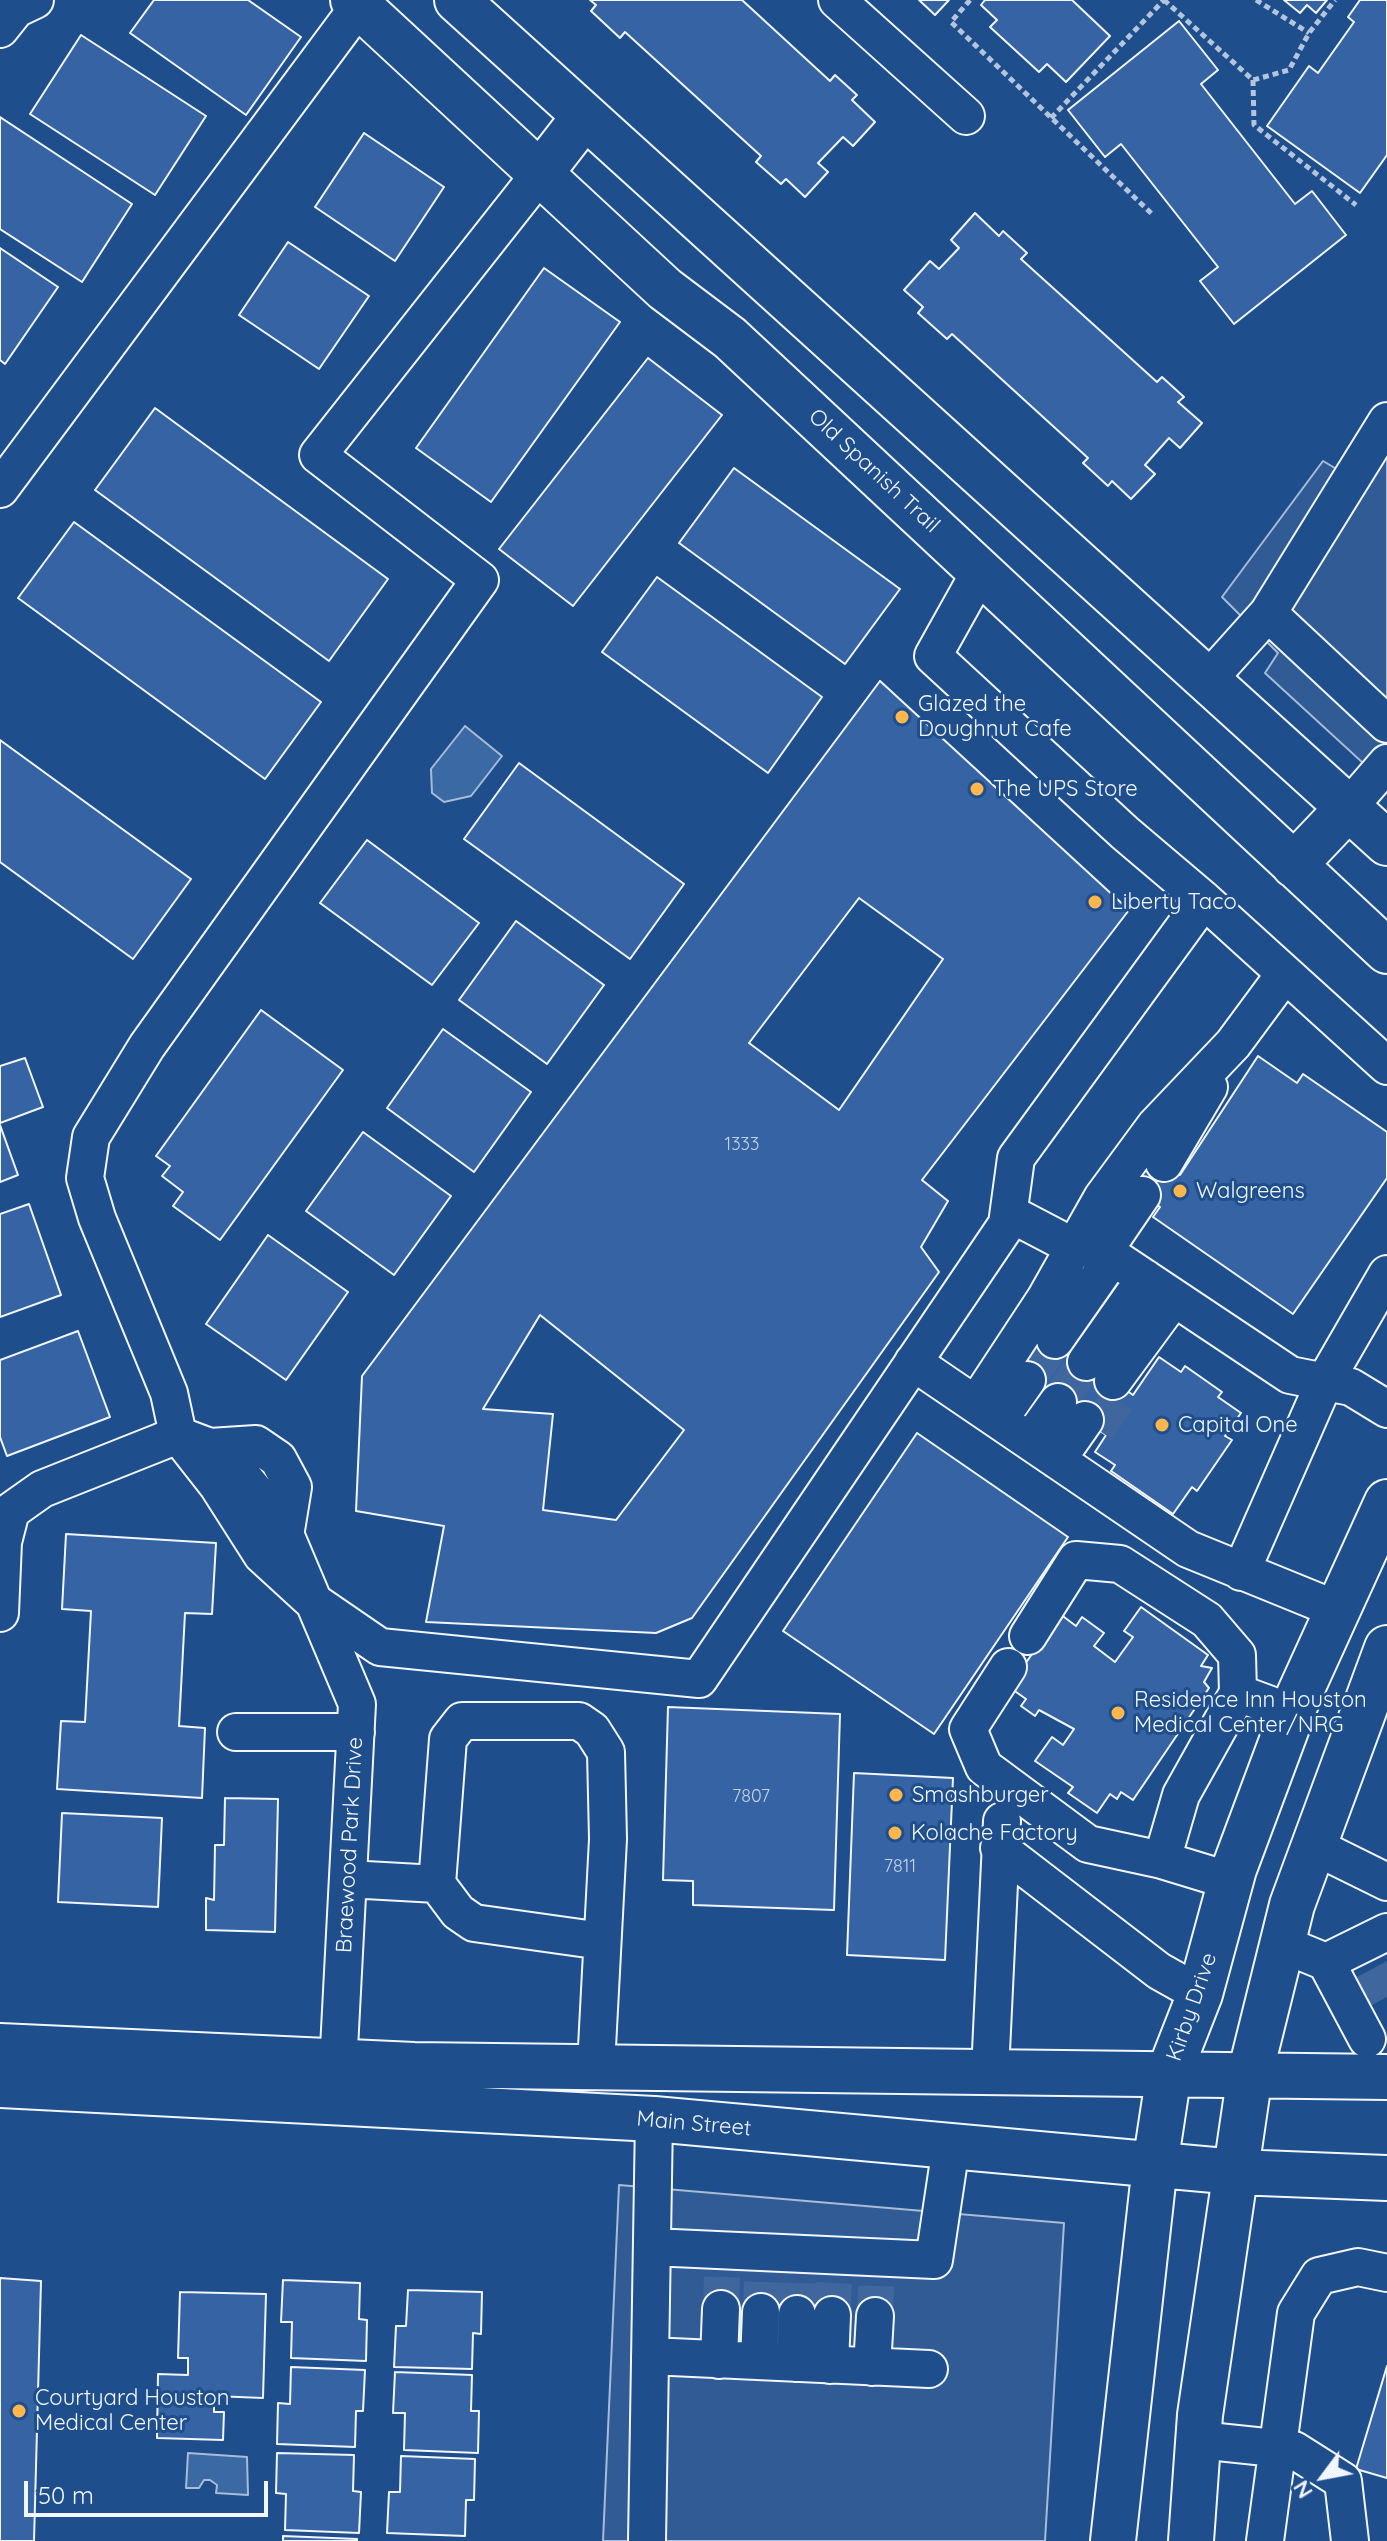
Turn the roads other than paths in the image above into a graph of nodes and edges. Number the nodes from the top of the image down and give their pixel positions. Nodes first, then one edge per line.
1 (457, 0) edge
2 (837, 0) edge
3 (356, 3) edge
4 (966, 116) dead end
5 (584, 117) junction
6 (539, 175) junction
7 (772, 286) junction
8 (730, 338) junction
9 (1387, 421) edge
10 (0, 489) edge
11 (1022, 516) junction
12 (981, 570) junction
13 (1268, 613) junction
14 (1206, 682) junction
15 (1387, 724) edge
16 (1387, 763) edge
17 (1348, 808) junction
18 (1387, 843) edge
19 (1294, 865) junction
20 (1204, 900) junction
21 (1387, 951) edge
22 (1284, 975) junction
23 (1233, 1044) junction
24 (1387, 1066) edge
25 (1164, 1163) dead end
26 (1142, 1195) dead end
27 (1011, 1214) junction
28 (1135, 1274) junction
29 (1387, 1274) edge
30 (913, 1362) junction
31 (1324, 1383) junction
32 (1387, 1409) edge
33 (1027, 1439) junction
34 (194, 1441) junction
35 (1387, 1502) edge
36 (1241, 1572) junction
37 (310, 1599) junction
38 (1338, 1610) junction
39 (0, 1613) edge
40 (1387, 1632) edge
41 (1028, 1636) dead end
42 (1008, 1667) dead end
43 (1383, 1672) edge
44 (1238, 1693) junction
45 (1292, 1713) junction
46 (236, 1732) dead end
47 (356, 1732) junction
48 (1314, 1846) junction
49 (1162, 1860) junction
50 (348, 1879) junction
51 (1231, 1881) junction
52 (1387, 1882) edge
53 (437, 1884) junction
54 (602, 1941) junction
55 (1282, 1944) junction
56 (1373, 1949) edge
57 (1326, 1962) junction
58 (1200, 1994) junction
59 (0, 2046) edge
60 (1380, 2057) edge
61 (596, 2066) junction
62 (990, 2072) junction
63 (1169, 2073) junction
64 (1250, 2074) junction
65 (338, 2081) junction
66 (0, 2085) edge
67 (654, 2119) junction
68 (951, 2147) junction
69 (1155, 2165) junction
70 (1236, 2172) junction
71 (1387, 2178) edge
72 (652, 2247) junction
73 (1387, 2273) edge
74 (722, 2279) junction
75 (762, 2282) junction
76 (798, 2284) junction
77 (834, 2285) junction
78 (876, 2287) junction
79 (650, 2356) junction
80 (719, 2360) junction
81 (759, 2361) junction
82 (795, 2363) junction
83 (830, 2365) junction
84 (872, 2367) junction
85 (929, 2369) dead end
86 (1199, 2440) junction
87 (1277, 2447) junction
88 (647, 2541) edge
89 (1113, 2541) edge
90 (1191, 2541) edge
91 (1265, 2541) edge
92 (1350, 2541) edge

1 - 5 main road
2 - 4 street
3 - 6 main road, Old Spanish Trail
3 - 10 street
5 - 6 main road
5 - 7 main road
6 - 8 main road, Old Spanish Trail
6 - 34 street
7 - 8 main road
7 - 11 main road
8 - 12 main road, Old Spanish Trail
9 - 13 street
11 - 12 main road
11 - 14 main road
12 - 19 main road, Old Spanish Trail
12 - 20 street
13 - 14 street
13 - 15 street
14 - 17 main road
16 - 17 street
17 - 18 main road
17 - 19 main road
19 - 21 main road, Old Spanish Trail
20 - 22 street
20 - 27 street
22 - 23 street
22 - 24 street
23 - 25 street
23 - 28 street
26 - 28 street
27 - 28 street
27 - 30 street
28 - 28 street
28 - 31 street
28 - 33 street
29 - 31 street
30 - 33 street
30 - 37 street
31 - 32 street
31 - 36 street
33 - 33 street
33 - 36 street
34 - 37 street
34 - 37 street, Braewood Park Drive
34 - 39 street
35 - 38 main road, Kirby Drive
36 - 38 street
37 - 47 street, Braewood Park Drive
38 - 40 main road
38 - 45 main road, Kirby Drive
41 - 44 street
42 - 49 street
43 - 48 main road
44 - 45 street
44 - 49 street
45 - 51 main road, Kirby Drive
46 - 47 street
47 - 50 street, Braewood Park Drive
48 - 52 street
48 - 55 main road
49 - 51 street
50 - 53 street
50 - 65 street, Braewood Park Drive
51 - 58 main road, Kirby Drive
53 - 54 street
53 - 54 street
54 - 61 street
55 - 57 street
55 - 64 main road
56 - 57 street
57 - 60 street
58 - 62 street
58 - 63 main road, Kirby Drive
59 - 65 main road, Main Street
60 - 64 main road, Main Street
61 - 62 main road, Main Street
61 - 65 main road, Main Street
62 - 63 main road, Main Street
63 - 64 main road, Main Street
63 - 69 main road, Kirby Drive
64 - 70 main road
65 - 66 main road, Main Street
65 - 67 main road, Main Street
67 - 68 main road, Main Street
67 - 72 street
68 - 69 main road, Main Street
68 - 78 street
69 - 70 main road, Main Street
69 - 89 main road, Kirby Drive
70 - 71 main road, Main Street
70 - 86 main road
72 - 74 street
72 - 79 street
73 - 87 street
74 - 75 street
74 - 80 street
75 - 76 street
75 - 81 street
76 - 77 street
76 - 82 street
77 - 78 street
77 - 83 street
78 - 84 street
79 - 80 street
79 - 88 street
80 - 81 street
81 - 82 street
82 - 83 street
83 - 84 street
84 - 85 street
86 - 87 street
86 - 90 main road
87 - 91 street
87 - 92 street

